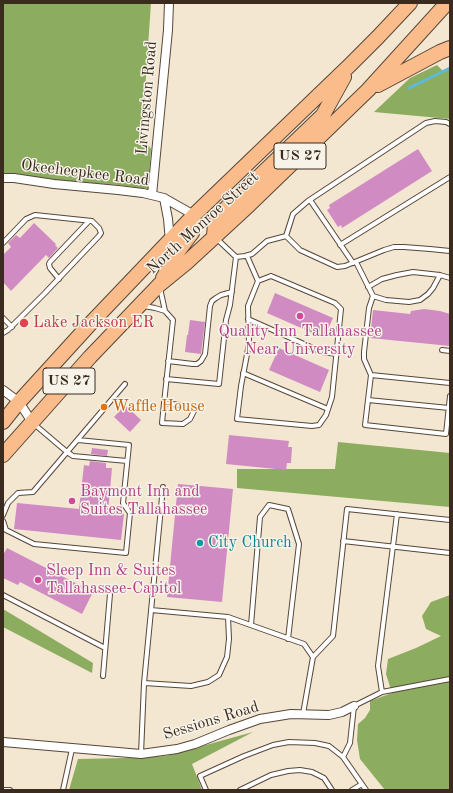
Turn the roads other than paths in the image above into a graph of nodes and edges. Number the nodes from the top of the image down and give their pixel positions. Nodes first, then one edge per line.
1 (169, 3) edge
2 (410, 3) edge
3 (447, 3) edge
4 (450, 48) edge
5 (350, 65) junction
6 (368, 90) junction
7 (450, 124) edge
8 (450, 177) edge
9 (3, 178) edge
10 (152, 195) junction
11 (164, 198) junction
12 (310, 200) junction
13 (194, 215) junction
14 (89, 221) junction
15 (214, 236) junction
16 (286, 236) junction
17 (170, 241) junction
18 (3, 243) edge
19 (340, 245) junction
20 (450, 251) edge
21 (247, 256) junction
22 (236, 257) junction
23 (354, 262) junction
24 (440, 275) junction
25 (450, 278) edge
26 (59, 279) junction
27 (258, 281) junction
28 (159, 285) junction
29 (368, 287) junction
30 (232, 292) junction
31 (372, 296) junction
32 (140, 305) junction
33 (165, 311) junction
34 (3, 318) edge
35 (248, 319) junction
36 (12, 327) junction
37 (3, 333) edge
38 (442, 350) dead end
39 (450, 351) edge
40 (337, 354) junction
41 (168, 361) junction
42 (243, 373) junction
43 (371, 375) junction
44 (166, 379) junction
45 (450, 383) edge
46 (125, 384) dead end
47 (3, 390) edge
48 (450, 396) edge
49 (368, 400) junction
50 (19, 402) junction
51 (164, 404) junction
52 (449, 408) junction
53 (328, 409) junction
54 (3, 422) edge
55 (32, 422) junction
56 (78, 440) junction
57 (67, 452) junction
58 (3, 455) edge
59 (127, 461) junction
60 (163, 487) dead end
61 (397, 514) junction
62 (3, 515) edge
63 (450, 520) edge
64 (3, 521) edge
65 (343, 541) junction
66 (393, 547) junction
67 (450, 553) edge
68 (110, 594) dead end
69 (3, 595) edge
70 (152, 610) junction
71 (228, 617) junction
72 (251, 625) junction
73 (288, 639) junction
74 (105, 648) junction
75 (313, 657) junction
76 (103, 676) dead end
77 (450, 679) edge
78 (144, 683) junction
79 (382, 692) junction
80 (354, 706) junction
81 (303, 714) junction
82 (3, 742) edge
83 (72, 749) junction
84 (141, 754) junction
85 (343, 757) junction
86 (362, 784) junction
87 (3, 790) edge
88 (10, 790) edge
89 (63, 790) edge
90 (206, 790) edge
91 (240, 790) edge
92 (332, 790) edge
93 (352, 790) edge
94 (366, 790) edge

1 - 10 street, Livingston Road
2 - 5 highway, North Monroe Street / US 27
3 - 6 highway, North Monroe Street / US 27
4 - 6 highway
5 - 13 highway, North Monroe Street / US 27
5 - 15 highway
6 - 15 highway, North Monroe Street / US 27
7 - 12 lane
8 - 19 lane
9 - 10 street, Okeeheepkee Road
10 - 11 street, Okeeheepkee Road
11 - 13 street, Okeeheepkee Road
11 - 17 street, Okeeheepkee Road
12 - 16 lane
12 - 19 lane
13 - 17 highway, North Monroe Street / US 27
13 - 28 highway
14 - 18 lane
14 - 26 lane
14 - 26 lane
15 - 22 lane
15 - 28 highway, North Monroe Street / US 27
16 - 21 lane
16 - 23 lane
17 - 50 highway, North Monroe Street / US 27
19 - 23 lane
20 - 23 lane
21 - 22 lane
21 - 27 lane
22 - 30 lane
23 - 29 lane
24 - 25 lane
24 - 29 lane
24 - 31 lane
26 - 36 lane
27 - 35 lane
27 - 40 lane
28 - 32 highway, North Monroe Street / US 27
28 - 33 lane
29 - 31 lane
30 - 41 lane
30 - 44 lane
31 - 43 lane
32 - 33 lane
32 - 55 highway, North Monroe Street / US 27
33 - 41 lane
34 - 36 lane
35 - 40 lane
35 - 42 lane
36 - 37 lane
38 - 39 lane
40 - 53 lane
41 - 44 lane
42 - 53 lane
42 - 53 lane
43 - 45 lane
43 - 49 lane
44 - 51 lane
46 - 56 lane
47 - 50 street
48 - 52 lane
49 - 52 lane
49 - 52 lane
50 - 54 highway, North Monroe Street / US 27
50 - 55 street
51 - 51 lane
55 - 57 lane
55 - 58 highway, North Monroe Street / US 27
56 - 57 lane
56 - 59 lane
57 - 59 lane
57 - 62 lane
59 - 64 lane
60 - 70 lane
61 - 63 lane
61 - 65 lane
61 - 66 lane
65 - 66 lane
65 - 75 lane
66 - 67 lane
66 - 79 lane
68 - 74 lane
69 - 74 lane
70 - 71 lane
70 - 78 lane
71 - 72 lane
71 - 78 lane
72 - 73 lane
72 - 73 lane
73 - 75 lane
74 - 76 lane
75 - 81 lane
77 - 79 lane
78 - 84 lane
79 - 80 lane
80 - 81 street, Sessions Road
80 - 85 lane
81 - 84 street, Sessions Road
82 - 83 street, Sessions Road
83 - 84 street, Sessions Road
83 - 89 lane
85 - 86 lane
85 - 90 lane
86 - 93 lane
86 - 94 lane
87 - 88 lane
91 - 92 lane

